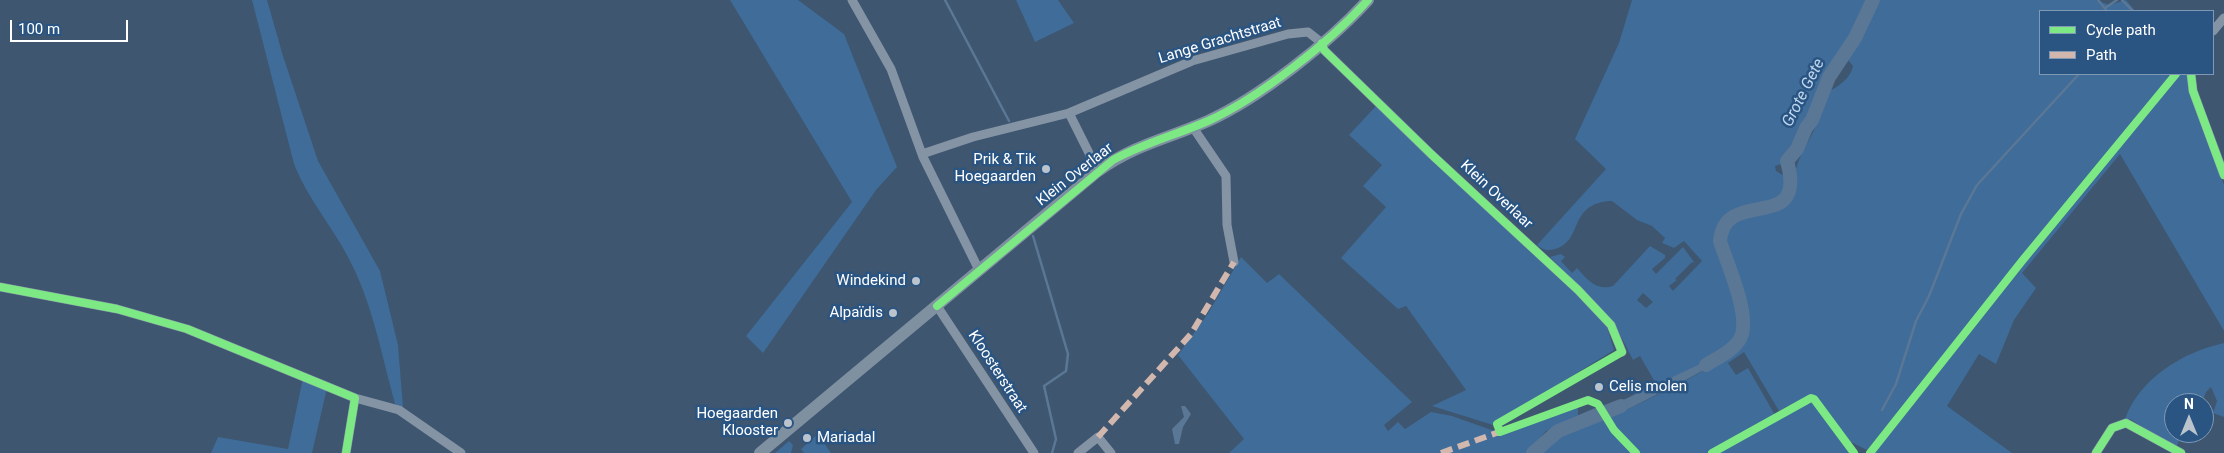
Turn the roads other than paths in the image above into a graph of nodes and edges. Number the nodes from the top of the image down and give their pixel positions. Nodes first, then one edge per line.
1 (852, 0) edge
2 (1368, 0) edge
3 (2224, 18) edge
4 (2214, 30) edge
5 (1322, 43) junction
6 (2191, 75) edge
7 (1070, 113) junction
8 (1192, 126) junction
9 (922, 154) junction
10 (1098, 171) junction
11 (2224, 175) edge
12 (1234, 262) dead end
13 (980, 270) junction
14 (0, 287) edge
15 (937, 306) junction
16 (1622, 352) dead end
17 (355, 398) junction
18 (346, 453) edge
19 (461, 453) edge
20 (760, 453) edge
21 (1034, 453) edge
22 (1078, 453) edge
23 (1111, 453) edge
24 (2096, 453) edge
25 (2181, 453) edge

1 - 9 street
2 - 5 main road, Klein Overlaar
3 - 4 street
5 - 7 street, Lange Grachtstraat
5 - 8 main road, Klein Overlaar
5 - 16 street, Klein Overlaar
6 - 11 street
7 - 9 street, Lange Grachtstraat
7 - 10 street
8 - 10 main road, Klein Overlaar
8 - 12 street
9 - 13 street
10 - 13 main road, Klein Overlaar
13 - 15 main road, Klein Overlaar
14 - 17 street
15 - 20 main road, Klein Overlaar
15 - 21 street, Kloosterstraat
17 - 18 street
17 - 19 street
22 - 23 street
24 - 25 street

